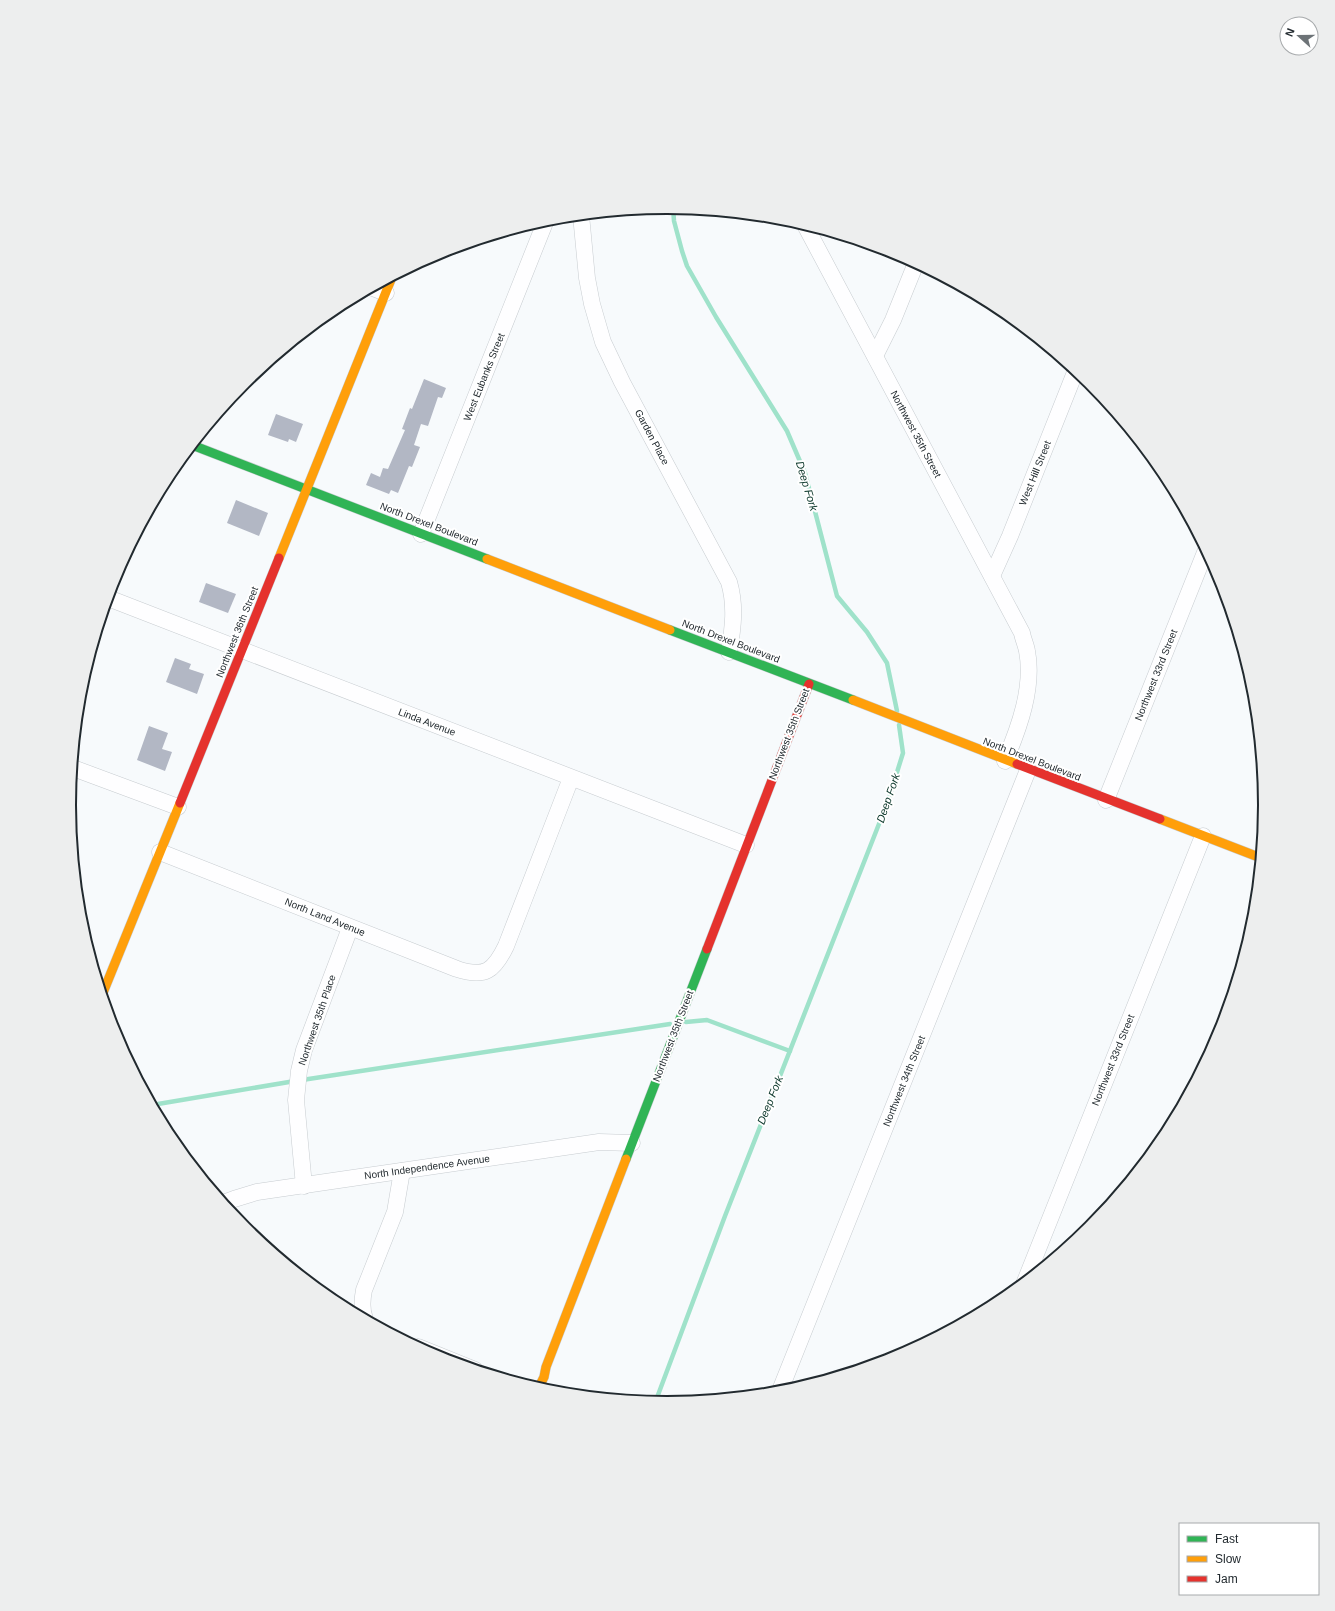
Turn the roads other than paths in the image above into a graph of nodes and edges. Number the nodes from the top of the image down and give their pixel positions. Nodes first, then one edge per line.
1 (581, 220) edge
2 (543, 227) edge
3 (808, 231) edge
4 (914, 268) edge
5 (379, 290) edge
6 (875, 356) junction
7 (1074, 376) edge
8 (197, 447) edge
9 (306, 489) junction
10 (421, 534) junction
11 (1204, 556) edge
12 (992, 576) junction
13 (113, 600) edge
14 (242, 650) junction
15 (729, 652) junction
16 (809, 684) junction
17 (1005, 760) junction
18 (77, 769) edge
19 (1028, 770) junction
20 (571, 778) junction
21 (1106, 800) junction
22 (178, 807) junction
23 (1203, 836) junction
24 (746, 845) junction
25 (160, 852) junction
26 (1257, 856) edge
27 (350, 928) junction
28 (105, 988) edge
29 (632, 1143) junction
30 (402, 1171) junction
31 (304, 1186) junction
32 (228, 1201) edge
33 (1027, 1275) edge
34 (362, 1312) edge
35 (541, 1383) edge
36 (782, 1386) edge

1 - 15 street, Garden Place
2 - 10 street, West Eubanks Street
3 - 6 street, Northwest 35th Street
4 - 6 street
5 - 9 street, Northwest 36th Street
6 - 12 street, Northwest 35th Street
7 - 12 street, West Hill Street
8 - 9 street, North Drexel Boulevard
9 - 10 street, North Drexel Boulevard
9 - 14 street, Northwest 36th Street
10 - 15 street, North Drexel Boulevard
11 - 21 street, Northwest 33rd Street
12 - 17 street, Northwest 35th Street
13 - 14 street, Linda Avenue
14 - 20 street, Linda Avenue
14 - 22 street, Northwest 36th Street
15 - 16 street, North Drexel Boulevard
16 - 17 street, North Drexel Boulevard
16 - 24 street, Northwest 35th Street
17 - 19 street, North Drexel Boulevard
18 - 22 street
19 - 21 street, North Drexel Boulevard
19 - 36 street, Northwest 34th Street
20 - 24 street, Linda Avenue
20 - 27 street, North Land Avenue
21 - 23 street, North Drexel Boulevard
22 - 25 street, Northwest 36th Street
23 - 26 street, North Drexel Boulevard
23 - 33 street, Northwest 33rd Street
24 - 29 street, Northwest 35th Street
25 - 27 street, North Land Avenue
25 - 28 street, Northwest 36th Street
27 - 31 street, Northwest 35th Place
29 - 30 street, North Independence Avenue
29 - 35 street, Northwest 35th Street
30 - 31 street, North Independence Avenue
30 - 34 street
31 - 32 street, North Independence Avenue

